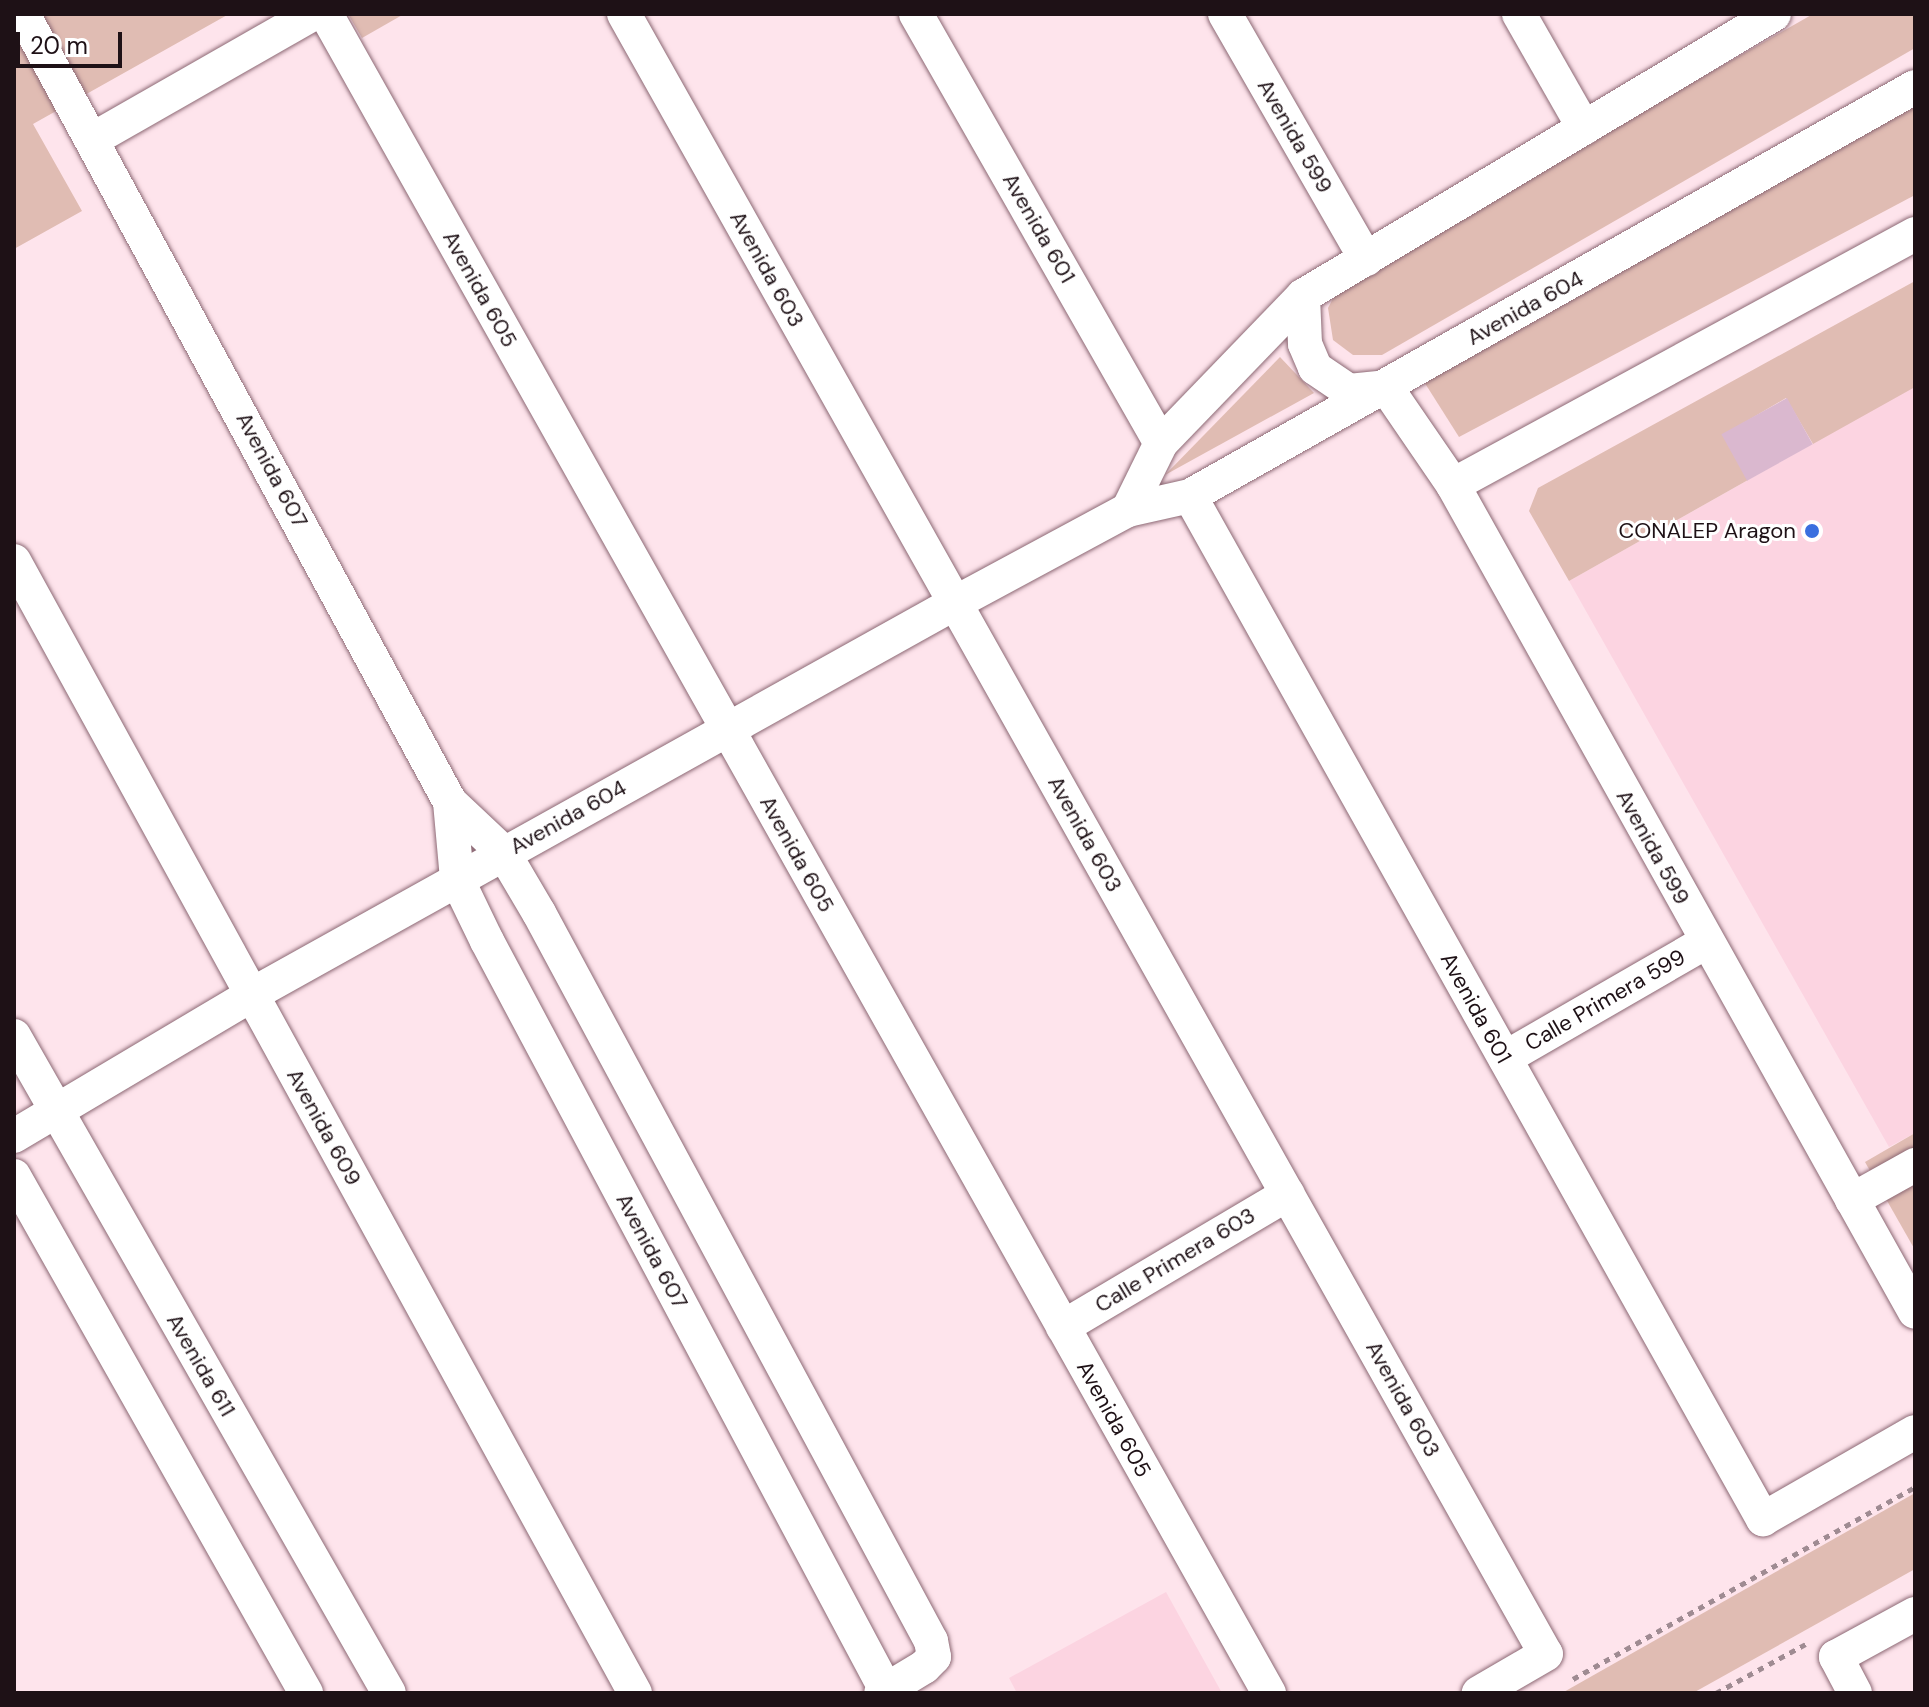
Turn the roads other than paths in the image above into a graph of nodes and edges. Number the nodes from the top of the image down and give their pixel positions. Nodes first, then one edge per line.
1 (23, 14) edge
2 (312, 14) edge
3 (326, 14) edge
4 (916, 14) edge
5 (1225, 14) edge
6 (1519, 14) edge
7 (1774, 14) edge
8 (633, 17) edge
9 (1915, 87) edge
10 (1584, 128) junction
11 (95, 138) junction
12 (1915, 234) edge
13 (1366, 259) junction
14 (1303, 296) junction
15 (1386, 387) junction
16 (1161, 443) junction
17 (1453, 485) junction
18 (1190, 496) junction
19 (1128, 510) junction
20 (14, 561) edge
21 (955, 603) junction
22 (727, 729) junction
23 (450, 802) junction
24 (503, 852) junction
25 (457, 879) junction
26 (1706, 942) junction
27 (251, 995) junction
28 (14, 1036) edge
29 (1505, 1058) junction
30 (56, 1111) junction
31 (14, 1136) edge
32 (1915, 1165) edge
33 (14, 1176) edge
34 (1288, 1194) junction
35 (1852, 1200) junction
36 (1915, 1312) edge
37 (1063, 1327) junction
38 (1915, 1432) edge
39 (1915, 1614) edge
40 (884, 1691) edge
41 (306, 1693) edge
42 (389, 1693) edge
43 (635, 1693) edge
44 (1269, 1693) edge
45 (1479, 1693) edge
46 (1855, 1693) edge

1 - 11 street, Avenida 607
2 - 11 street
3 - 22 street, Avenida 605
4 - 16 street, Avenida 601
5 - 13 street, Avenida 599
6 - 10 street
7 - 10 street
8 - 21 street, Avenida 603
9 - 15 street, Avenida 604
10 - 13 street
11 - 23 street, Avenida 607
12 - 17 street
13 - 14 street
14 - 15 street
14 - 16 street
15 - 17 street, Avenida 599
15 - 18 street, Avenida 604
16 - 19 street
17 - 26 street, Avenida 599
18 - 19 street, Avenida 604
18 - 29 street, Avenida 601
19 - 21 street, Avenida 604
20 - 27 street, Avenida 609
21 - 22 street, Avenida 604
21 - 34 street, Avenida 603
22 - 24 street, Avenida 604
22 - 37 street, Avenida 605
23 - 24 street, Avenida 607
23 - 25 street, Avenida 607
24 - 25 street, Avenida 604
24 - 40 street, Avenida 607
25 - 27 street, Avenida 604
25 - 40 street, Avenida 607
26 - 29 street, Calle Primera 599
26 - 35 street, Avenida 599
27 - 30 street, Avenida 604
27 - 43 street, Avenida 609
28 - 30 street, Avenida 611
29 - 38 street, Avenida 601
30 - 31 street, Avenida 604
30 - 42 street, Avenida 611
32 - 35 street
33 - 41 street
34 - 37 street, Calle Primera 603
34 - 45 street, Avenida 603
35 - 36 street, Avenida 599
37 - 44 street, Avenida 605
39 - 46 street

